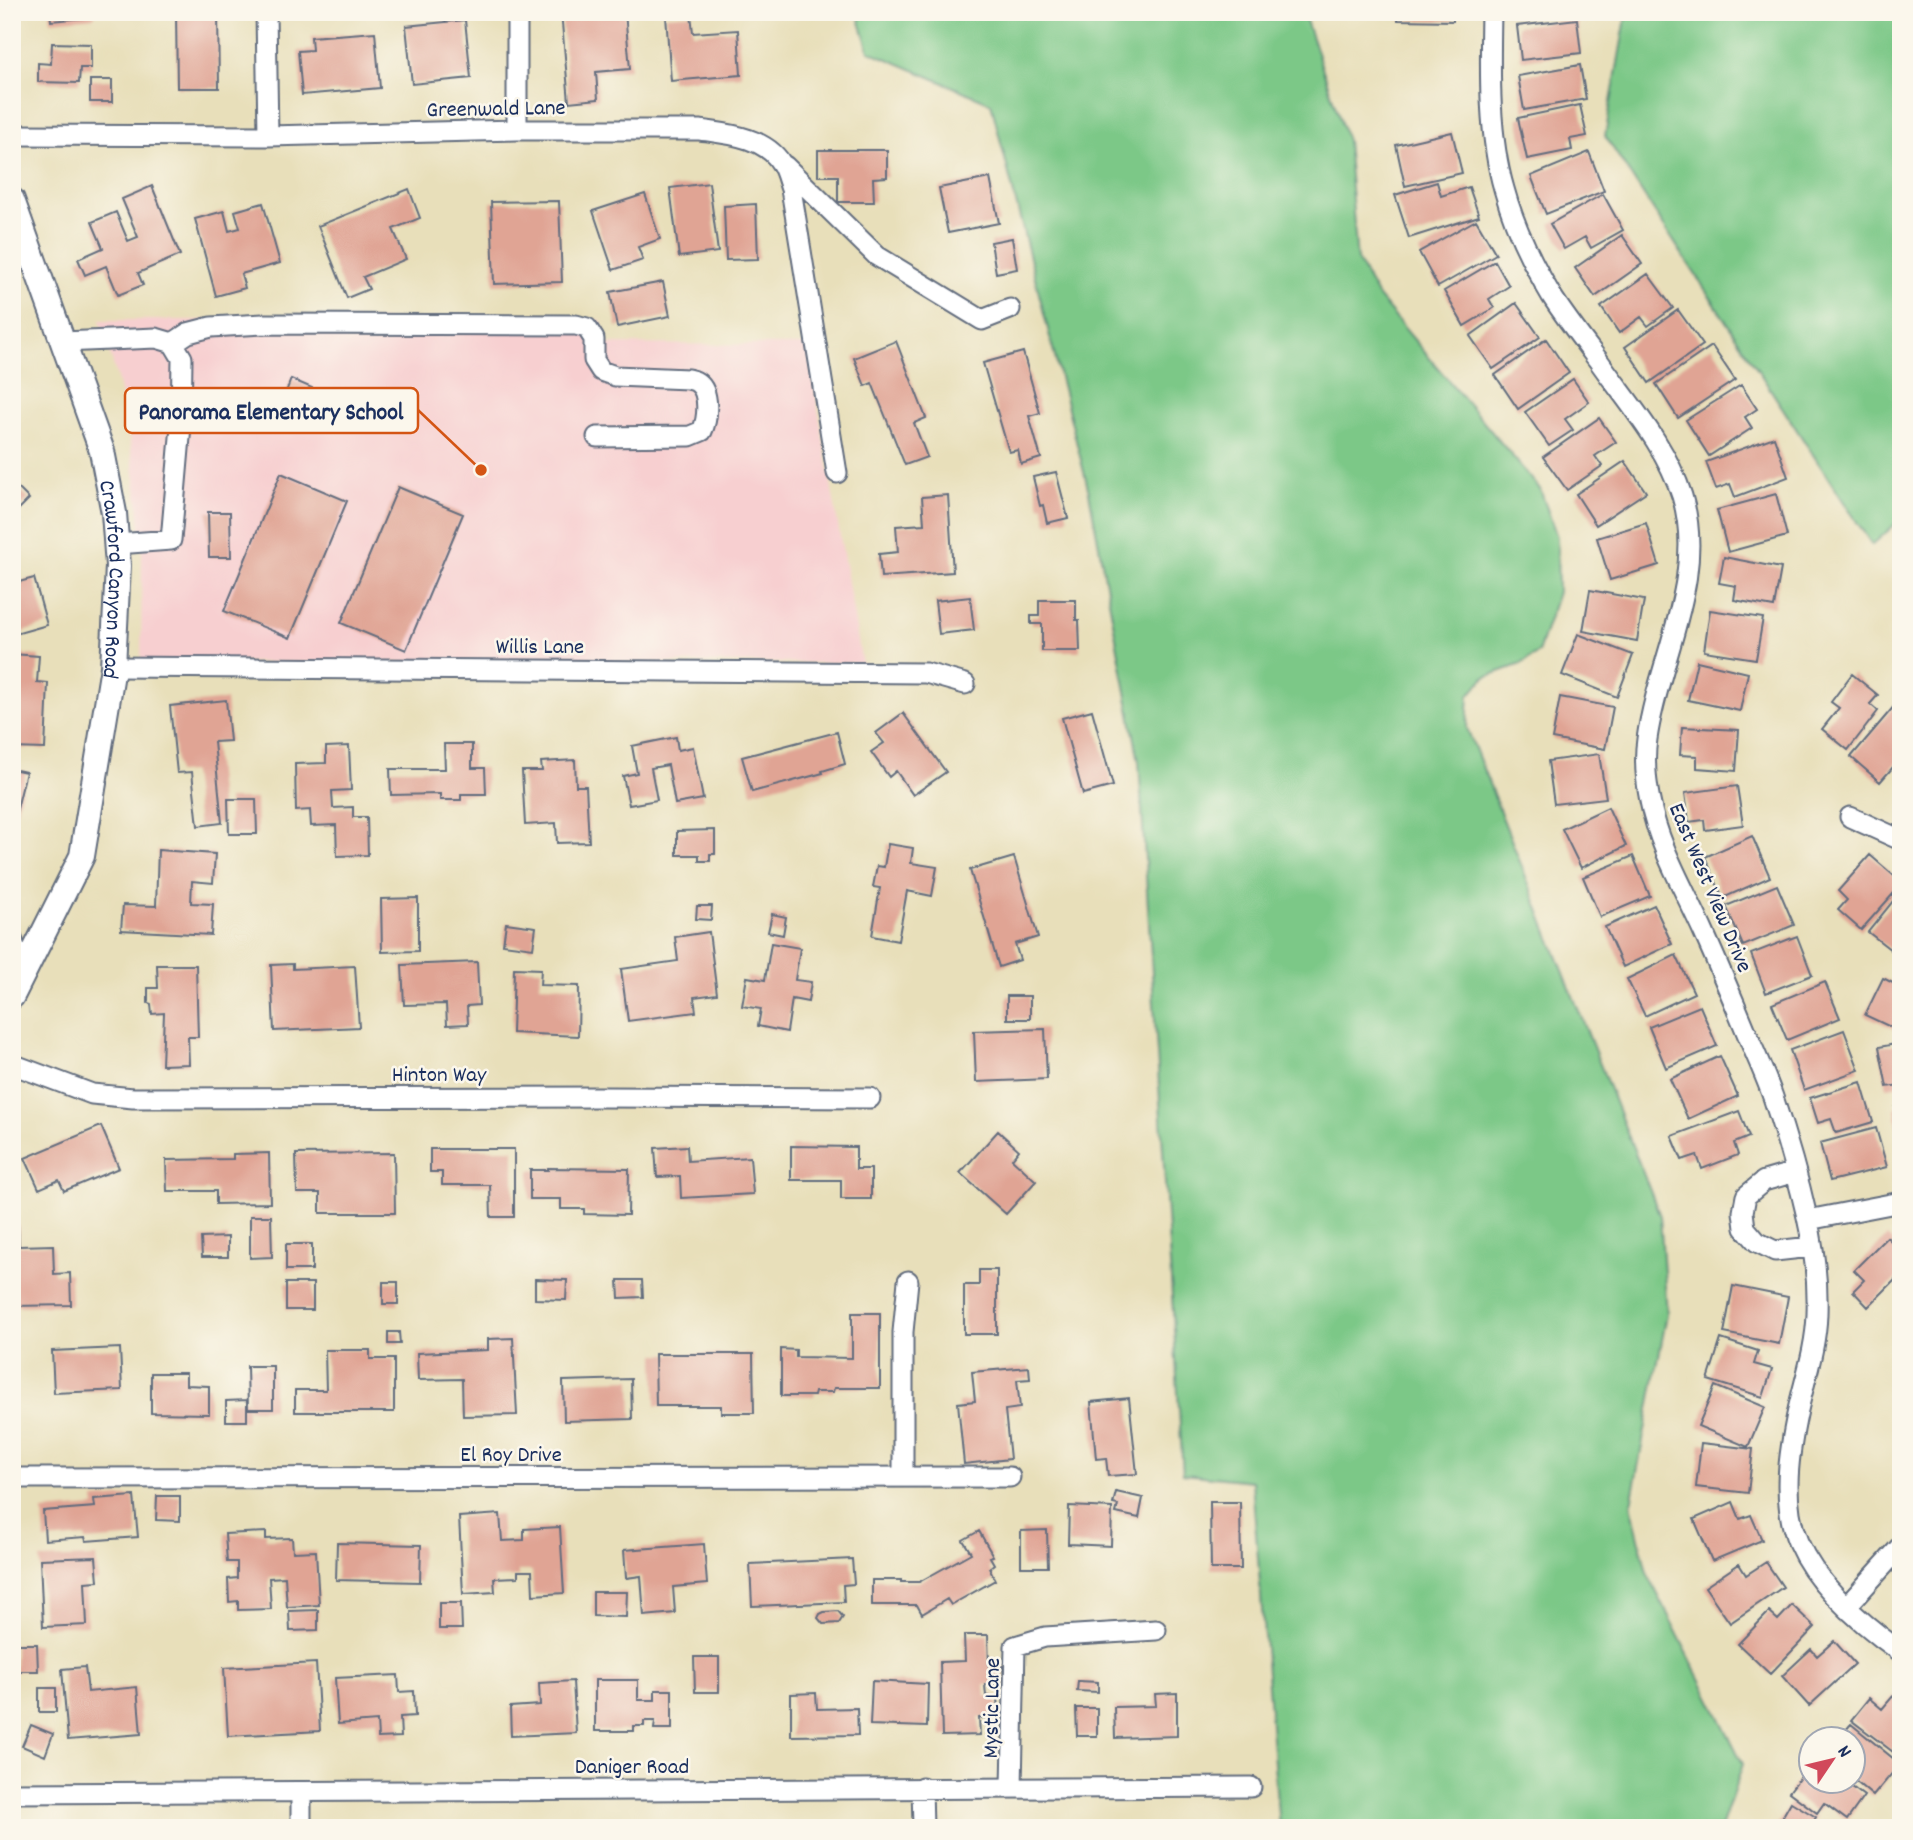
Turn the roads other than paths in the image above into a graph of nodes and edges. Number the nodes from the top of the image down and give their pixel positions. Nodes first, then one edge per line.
1 (266, 12) edge
2 (516, 12) edge
3 (1491, 12) edge
4 (517, 130) junction
5 (12, 135) edge
6 (268, 135) junction
7 (781, 162) junction
8 (12, 201) edge
9 (1010, 309) dead end
10 (63, 342) junction
11 (173, 343) junction
12 (597, 437) dead end
13 (837, 473) dead end
14 (117, 544) junction
15 (113, 667) junction
16 (965, 684) dead end
17 (1850, 817) dead end
18 (1901, 840) edge
19 (12, 939) edge
20 (24, 972) junction
21 (12, 996) edge
22 (12, 1064) edge
23 (870, 1098) dead end
24 (1795, 1172) junction
25 (1901, 1202) edge
26 (1808, 1220) junction
27 (1811, 1247) junction
28 (908, 1281) dead end
29 (903, 1477) junction
30 (1010, 1477) dead end
31 (12, 1478) edge
32 (1901, 1546) edge
33 (1847, 1606) junction
34 (1156, 1630) dead end
35 (1901, 1652) edge
36 (922, 1787) junction
37 (1012, 1787) junction
38 (1251, 1787) dead end
39 (301, 1791) junction
40 (12, 1793) edge
41 (301, 1828) edge
42 (923, 1828) edge

1 - 6 street
2 - 4 street
3 - 24 street, East West View Drive
4 - 6 street, Greenwald Lane
4 - 7 street, Greenwald Lane
5 - 6 street, Greenwald Lane
7 - 9 street, Greenwald Lane
7 - 13 street
8 - 10 main road, Crawford Canyon Road
10 - 11 street
10 - 14 main road, Crawford Canyon Road
11 - 12 street
11 - 14 street
14 - 15 main road, Crawford Canyon Road
15 - 16 street, Willis Lane
15 - 20 main road, Crawford Canyon Road
17 - 18 street
19 - 20 street
20 - 21 main road, Crawford Canyon Road
22 - 23 street, Hinton Way
24 - 26 street, East West View Drive
24 - 27 street
25 - 26 street
26 - 27 street, East West View Drive
27 - 33 street, East West View Drive
28 - 29 street
29 - 30 street, El Roy Drive
29 - 31 street, El Roy Drive
32 - 33 street
33 - 35 street, East West View Drive
34 - 37 street, Mystic Lane
36 - 37 street, Daniger Road
36 - 39 street, Daniger Road
36 - 42 street
37 - 38 street, Daniger Road
39 - 40 street, Daniger Road
39 - 41 street

